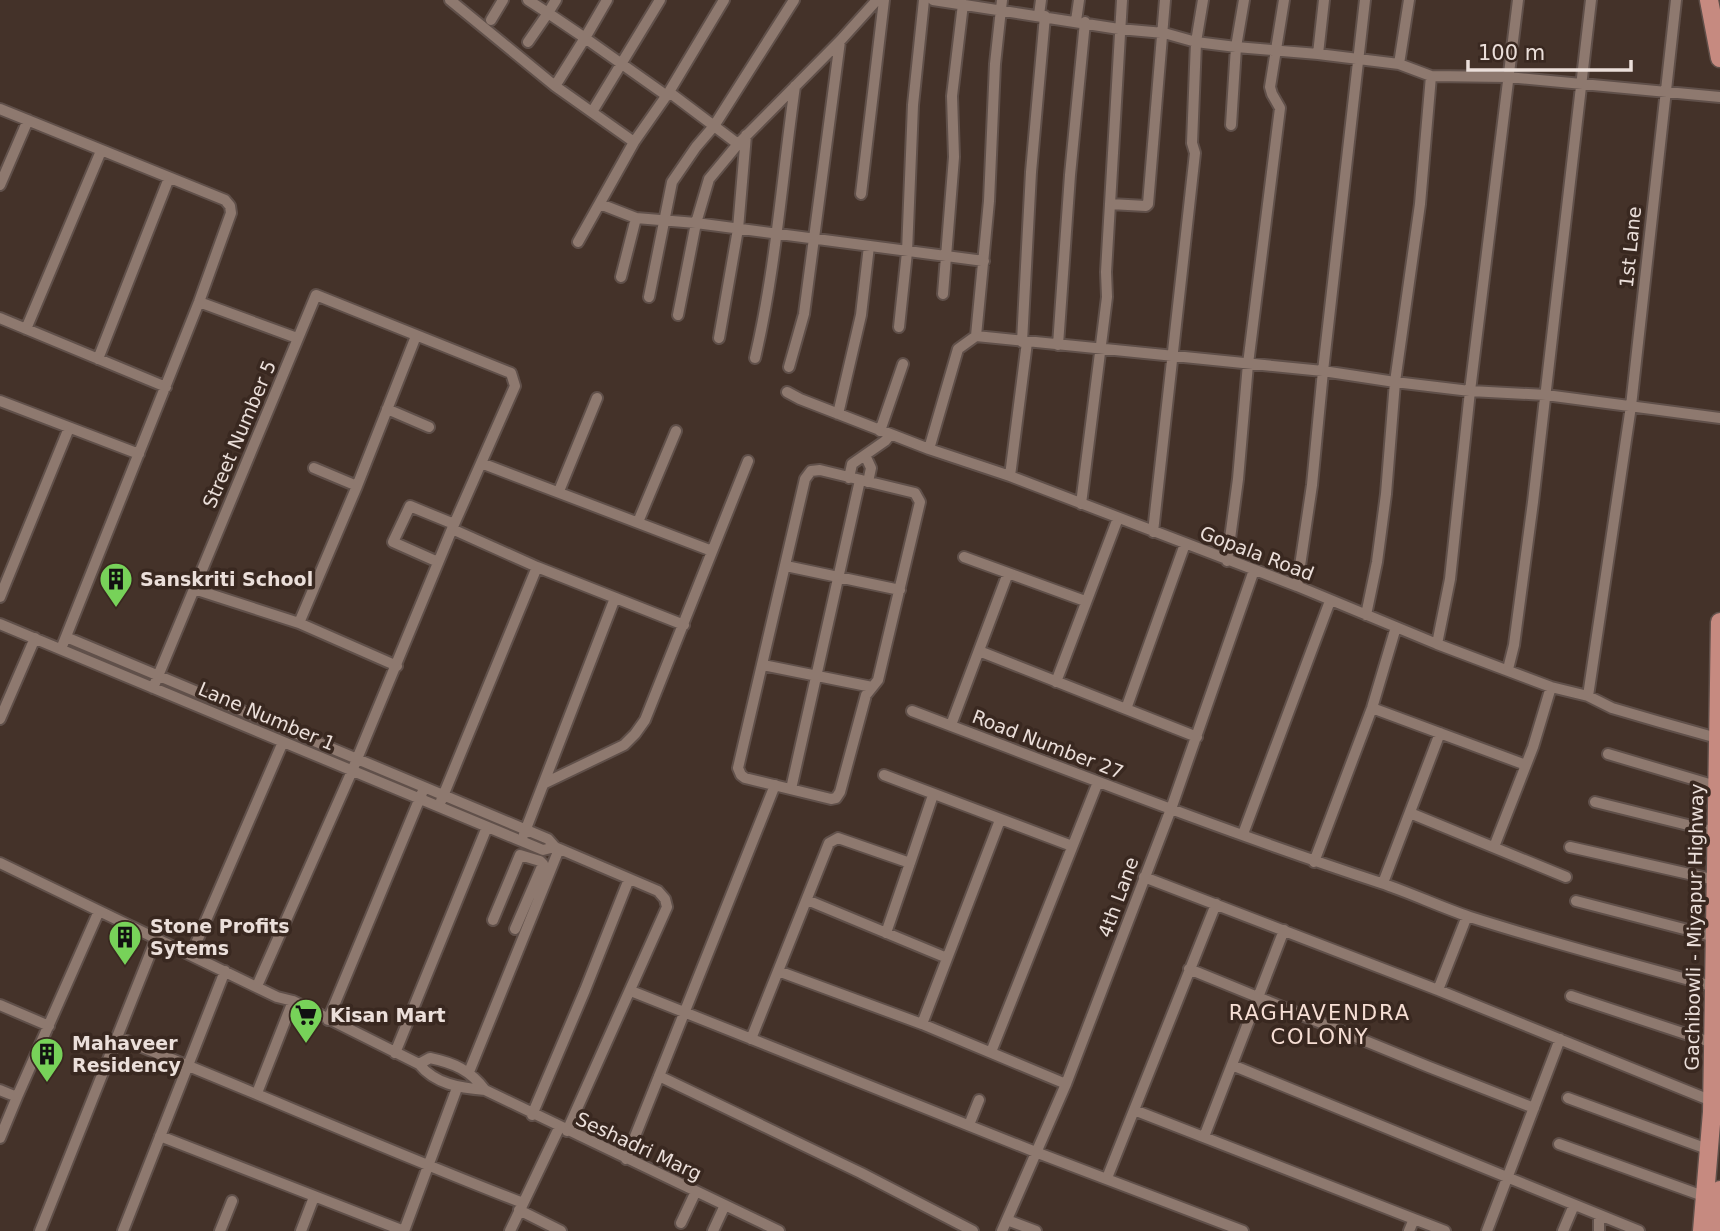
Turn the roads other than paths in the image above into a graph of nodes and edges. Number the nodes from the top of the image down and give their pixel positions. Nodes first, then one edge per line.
1 (450, 0) edge
2 (503, 0) edge
3 (528, 0) edge
4 (556, 0) edge
5 (607, 0) edge
6 (660, 0) edge
7 (724, 0) edge
8 (794, 0) edge
9 (877, 0) edge
10 (884, 0) edge
11 (924, 0) edge
12 (933, 0) edge
13 (1041, 0) edge
14 (1079, 0) edge
15 (1122, 0) edge
16 (1164, 0) edge
17 (1203, 0) edge
18 (1244, 0) edge
19 (1284, 0) edge
20 (1324, 0) edge
21 (1365, 0) edge
22 (1409, 0) edge
23 (1518, 0) edge
24 (1591, 0) edge
25 (1676, 0) edge
26 (1709, 0) edge
27 (961, 3) edge
28 (1001, 5) edge
29 (548, 13) junction
30 (1042, 16) junction
31 (491, 20) dead end
32 (1080, 21) junction
33 (1119, 29) junction
34 (1161, 33) junction
35 (585, 38) junction
36 (840, 41) junction
37 (1196, 42) junction
38 (528, 43) dead end
39 (1236, 47) junction
40 (1276, 50) junction
41 (1318, 54) junction
42 (1720, 58) edge
43 (1358, 60) junction
44 (622, 63) junction
45 (1399, 64) junction
46 (1431, 76) junction
47 (1507, 77) junction
48 (1582, 83) junction
49 (555, 86) junction
50 (795, 86) junction
51 (1665, 93) junction
52 (668, 94) junction
53 (1720, 97) edge
54 (0, 109) edge
55 (592, 112) junction
56 (28, 120) junction
57 (1231, 125) dead end
58 (714, 126) junction
59 (742, 139) junction
60 (634, 142) junction
61 (101, 151) junction
62 (169, 178) junction
63 (0, 185) edge
64 (861, 194) dead end
65 (600, 204) junction
66 (1110, 204) junction
67 (636, 218) junction
68 (663, 220) junction
69 (695, 222) junction
70 (738, 229) junction
71 (778, 233) junction
72 (815, 238) junction
73 (578, 242) dead end
74 (869, 246) junction
75 (907, 252) junction
76 (946, 258) junction
77 (984, 261) junction
78 (621, 278) dead end
79 (943, 294) dead end
80 (649, 297) dead end
81 (199, 302) junction
82 (678, 315) dead end
83 (0, 318) edge
84 (899, 327) dead end
85 (26, 329) junction
86 (416, 336) junction
87 (976, 336) junction
88 (297, 338) junction
89 (719, 338) dead end
90 (1024, 342) junction
91 (1058, 345) junction
92 (1100, 349) junction
93 (1173, 356) junction
94 (755, 358) dead end
95 (98, 359) junction
96 (903, 364) dead end
97 (1248, 364) junction
98 (789, 367) dead end
99 (1323, 371) junction
100 (1395, 382) junction
101 (166, 387) junction
102 (1470, 391) junction
103 (787, 392) dead end
104 (1546, 395) junction
105 (597, 398) dead end
106 (0, 401) edge
107 (1631, 405) junction
108 (387, 409) junction
109 (838, 414) junction
110 (1720, 418) edge
111 (429, 427) dead end
112 (69, 428) junction
113 (676, 431) dead end
114 (885, 433) junction
115 (376, 438) junction
116 (388, 443) dead end
117 (929, 449) junction
118 (139, 454) junction
119 (865, 455) junction
120 (748, 461) dead end
121 (481, 463) junction
122 (314, 468) dead end
123 (1010, 476) junction
124 (859, 480) junction
125 (357, 486) junction
126 (559, 491) junction
127 (1081, 504) junction
128 (1118, 517) junction
129 (638, 522) junction
130 (453, 526) junction
131 (1153, 533) junction
132 (1185, 544) junction
133 (712, 551) junction
134 (964, 557) dead end
135 (1227, 561) junction
136 (438, 562) junction
137 (786, 566) junction
138 (537, 567) junction
139 (1254, 570) junction
140 (1008, 573) junction
141 (838, 577) junction
142 (1297, 586) junction
143 (194, 589) junction
144 (900, 590) junction
145 (0, 597) edge
146 (615, 598) junction
147 (1085, 601) junction
148 (1330, 601) junction
149 (1366, 615) junction
150 (1720, 622) edge
151 (299, 623) junction
152 (0, 624) edge
153 (684, 625) junction
154 (1396, 627) junction
155 (65, 637) junction
156 (35, 638) junction
157 (1437, 644) junction
158 (61, 649) junction
159 (979, 651) junction
160 (764, 665) junction
161 (397, 666) junction
162 (1508, 669) junction
163 (158, 676) junction
164 (816, 676) junction
165 (1056, 682) junction
166 (872, 687) junction
167 (1551, 687) junction
168 (153, 688) junction
169 (1588, 696) junction
170 (1372, 708) junction
171 (1126, 709) junction
172 (912, 711) dead end
173 (1, 714) edge
174 (951, 725) junction
175 (1440, 733) junction
176 (1197, 737) junction
177 (1717, 738) junction
178 (282, 742) junction
179 (1608, 754) dead end
180 (357, 759) junction
181 (1526, 765) junction
182 (352, 771) junction
183 (884, 775) dead end
184 (1098, 782) junction
185 (545, 783) junction
186 (775, 785) junction
187 (1716, 786) junction
188 (425, 787) junction
189 (791, 789) junction
190 (443, 795) junction
191 (933, 795) junction
192 (420, 799) junction
193 (1595, 802) dead end
194 (439, 807) junction
195 (1171, 809) junction
196 (1410, 813) junction
197 (1000, 820) junction
198 (487, 827) junction
199 (526, 830) junction
200 (1716, 832) junction
201 (1243, 834) junction
202 (521, 841) junction
203 (1072, 846) junction
204 (1494, 847) junction
205 (1570, 847) dead end
206 (557, 848) junction
207 (1314, 862) junction
208 (0, 863) edge
209 (910, 863) junction
210 (1144, 877) junction
211 (1566, 877) dead end
212 (629, 878) junction
213 (1717, 881) edge
214 (1383, 883) junction
215 (505, 892) junction
216 (807, 900) junction
217 (1576, 901) dead end
218 (532, 903) junction
219 (1216, 904) junction
220 (99, 911) junction
221 (1467, 916) junction
222 (494, 920) dead end
223 (515, 929) dead end
224 (1284, 930) junction
225 (887, 933) junction
226 (1715, 937) junction
227 (156, 939) junction
228 (191, 956) junction
229 (947, 958) junction
230 (1189, 969) junction
231 (225, 971) junction
232 (778, 971) junction
233 (257, 986) junction
234 (1715, 987) junction
235 (1438, 990) junction
236 (631, 991) junction
237 (1571, 996) dead end
238 (1258, 997) junction
239 (293, 1001) junction
240 (0, 1005) edge
241 (684, 1012) junction
242 (328, 1020) junction
243 (922, 1024) junction
244 (49, 1026) junction
245 (117, 1037) junction
246 (751, 1039) junction
247 (1560, 1039) junction
248 (1713, 1043) junction
249 (991, 1052) junction
250 (395, 1053) junction
251 (419, 1064) junction
252 (188, 1065) junction
253 (1232, 1065) junction
254 (470, 1072) junction
255 (659, 1076) junction
256 (1066, 1084) junction
257 (457, 1088) junction
258 (0, 1090) edge
259 (485, 1090) junction
260 (257, 1093) junction
261 (17, 1097) junction
262 (1568, 1098) dead end
263 (979, 1100) dead end
264 (1712, 1101) junction
265 (1534, 1108) junction
266 (1134, 1110) junction
267 (532, 1115) junction
268 (969, 1125) junction
269 (563, 1129) junction
270 (160, 1136) junction
271 (1204, 1137) junction
272 (0, 1138) edge
273 (1559, 1144) dead end
274 (1710, 1150) junction
275 (1038, 1153) junction
276 (626, 1159) junction
277 (429, 1166) junction
278 (1508, 1176) junction
279 (1107, 1178) junction
280 (696, 1191) junction
281 (1713, 1194) edge
282 (314, 1197) junction
283 (232, 1201) dead end
284 (724, 1205) junction
285 (1574, 1205) junction
286 (521, 1206) junction
287 (1599, 1215) junction
288 (1414, 1219) junction
289 (681, 1223) dead end
290 (1005, 1225) edge
291 (758, 1226) edge
292 (40, 1231) edge
293 (123, 1231) edge
294 (220, 1231) edge
295 (301, 1231) edge
296 (404, 1231) edge
297 (510, 1231) edge
298 (561, 1231) edge
299 (713, 1231) edge
300 (779, 1231) edge
301 (973, 1231) edge
302 (1036, 1231) edge
303 (1243, 1231) edge
304 (1409, 1231) edge
305 (1445, 1231) edge
306 (1487, 1231) edge
307 (1563, 1231) edge
308 (1599, 1231) edge
309 (1639, 1231) edge
310 (1702, 1231) edge
311 (1717, 1231) edge

1 - 49 street
2 - 31 street
3 - 29 street
4 - 29 street
5 - 35 street
6 - 44 street
7 - 52 street
8 - 58 street
9 - 36 street
10 - 64 street
11 - 75 street
12 - 27 street
13 - 30 street
14 - 32 street
15 - 33 street
16 - 34 street
17 - 37 street
18 - 39 street
19 - 40 street
20 - 41 street
21 - 43 street
22 - 45 street
23 - 47 street
24 - 48 street
25 - 51 street, 1st Lane
26 - 42 main road
27 - 28 street
27 - 76 street
28 - 30 street
28 - 77 street
29 - 35 street
29 - 38 street
30 - 32 street
30 - 90 street
32 - 33 street
32 - 91 street
33 - 34 street
33 - 66 street
34 - 37 street
34 - 66 street
35 - 44 street
35 - 49 street
36 - 50 street
36 - 72 street
37 - 39 street
37 - 93 street
39 - 40 street
39 - 57 street
40 - 41 street
40 - 97 street
41 - 43 street
43 - 45 street
43 - 99 street
44 - 52 street
44 - 55 street
45 - 46 street
46 - 47 street
46 - 100 street
47 - 48 street
47 - 102 street
48 - 51 street
48 - 104 street
49 - 55 street
50 - 59 street
50 - 71 street
51 - 53 street
51 - 107 street, 1st Lane
52 - 58 street
52 - 60 street
54 - 56 street
55 - 60 street
56 - 61 street
56 - 63 street
58 - 59 street
58 - 68 street
59 - 69 street
59 - 70 street
60 - 65 street
61 - 62 street
61 - 85 street
62 - 81 street
62 - 95 street
65 - 67 street
65 - 73 street
66 - 92 street
67 - 68 street
67 - 78 street
68 - 69 street
68 - 80 street
69 - 70 street
69 - 82 street
70 - 71 street
70 - 89 street
71 - 72 street
71 - 94 street
72 - 74 street
72 - 98 street
74 - 75 street
74 - 109 street
75 - 76 street
75 - 84 street
76 - 77 street
76 - 79 street
77 - 87 street
81 - 88 street
81 - 101 street
83 - 85 street
85 - 95 street
86 - 88 street, Street Number 5
86 - 108 street
86 - 121 street
87 - 90 street
87 - 117 street
88 - 143 street, Street Number 5
90 - 91 street
90 - 123 street
91 - 92 street
92 - 93 street
92 - 127 street
93 - 97 street
93 - 131 street
95 - 101 street
96 - 114 street
97 - 99 street
97 - 135 street
99 - 100 street
99 - 142 street
100 - 102 street
100 - 149 street
101 - 118 street
102 - 104 street
102 - 157 street
103 - 109 street, Gopala Road
104 - 107 street
104 - 162 street
105 - 126 street
106 - 112 street
107 - 110 street
107 - 169 street, 1st Lane
108 - 111 street
108 - 115 street
109 - 114 street, Gopala Road
112 - 118 street
112 - 145 street
113 - 129 street
114 - 117 street, Gopala Road
114 - 119 street
115 - 116 street
115 - 125 street
117 - 123 street, Gopala Road
118 - 155 street
119 - 124 street
119 - 124 street
120 - 133 street
121 - 126 street
121 - 130 street
122 - 125 street
123 - 127 street, Gopala Road
124 - 137 street
124 - 141 street
124 - 144 street
125 - 151 street
126 - 129 street
127 - 128 street, Gopala Road
128 - 131 street, Gopala Road
128 - 147 street
129 - 133 street
130 - 136 street
130 - 136 street
130 - 138 street
131 - 132 street, Gopala Road
132 - 135 street, Gopala Road
132 - 171 street
133 - 153 street
134 - 140 street
135 - 139 street, Gopala Road
136 - 161 street
137 - 141 street
137 - 160 street
138 - 146 street
138 - 190 street
139 - 142 street, Gopala Road
139 - 176 street, 4th Lane
140 - 147 street
140 - 159 street
141 - 144 street
141 - 164 street
142 - 148 street, Gopala Road
143 - 151 street
143 - 163 street, Street Number 5
144 - 166 street
146 - 153 street
146 - 185 street
147 - 165 street
148 - 149 street, Gopala Road
148 - 201 street
149 - 154 street, Gopala Road
150 - 177 main road, Gachibowli - Miyapur Highway
151 - 161 street
152 - 156 street, Lane Number 1
153 - 185 street
154 - 157 street, Gopala Road
154 - 170 street
155 - 158 street
155 - 163 street
156 - 158 street, Lane Number 1
156 - 173 street
157 - 162 street, Gopala Road
158 - 168 street, Lane Number 1
159 - 165 street
159 - 174 street
160 - 164 street
160 - 186 street
161 - 180 street
162 - 167 street, Gopala Road
163 - 168 street, Street Number 5
163 - 180 street
164 - 166 street
164 - 189 street
165 - 171 street
166 - 189 street
167 - 169 street, Gopala Road
167 - 181 street
168 - 178 street, Lane Number 1
169 - 177 street, Gopala Road
170 - 175 street
170 - 207 street
171 - 176 street
172 - 174 street, Road Number 27
174 - 184 street, Road Number 27
175 - 181 street
175 - 196 street
176 - 195 street, 4th Lane
177 - 187 main road, Gachibowli - Miyapur Highway
178 - 182 street, Lane Number 1
178 - 228 street
179 - 187 street
180 - 182 street
180 - 188 street
181 - 204 street
182 - 192 street, Lane Number 1
182 - 233 street
183 - 191 street
184 - 195 street, Road Number 27
184 - 203 street
185 - 199 street
186 - 189 street
186 - 241 street
187 - 200 main road, Gachibowli - Miyapur Highway
188 - 190 street
188 - 192 street
190 - 194 street
190 - 199 street
191 - 197 street
191 - 209 street
192 - 194 street, Lane Number 1
192 - 242 street
193 - 200 street
194 - 198 street, Lane Number 1
195 - 201 street, Road Number 27
195 - 210 street, 4th Lane
196 - 204 street
196 - 214 street
197 - 203 street
197 - 229 street
198 - 202 street, Lane Number 1
198 - 250 street
199 - 202 street
199 - 206 street
200 - 213 main road, Gachibowli - Miyapur Highway
201 - 207 street, Road Number 27
202 - 206 street, Lane Number 1
203 - 249 street
204 - 211 street
205 - 213 street
206 - 212 street
206 - 218 street
207 - 214 street, Road Number 27
208 - 220 street, Seshadri Marg
209 - 216 street
209 - 225 street
210 - 219 street
210 - 256 street, 4th Lane
212 - 236 street
212 - 267 street
213 - 226 main road, Gachibowli - Miyapur Highway
214 - 221 street, Road Number 27
215 - 218 street
215 - 218 street
215 - 222 street
216 - 225 street
216 - 232 street
217 - 226 street
218 - 223 street
218 - 254 street
219 - 224 street
219 - 230 street
220 - 227 street, Seshadri Marg
220 - 244 street
221 - 234 street, Road Number 27
221 - 235 street
224 - 235 street
224 - 238 street
225 - 229 street
226 - 234 main road, Gachibowli - Miyapur Highway
227 - 228 street, Seshadri Marg
227 - 245 street
228 - 231 street, Seshadri Marg
229 - 243 street
230 - 238 street
230 - 266 street
231 - 233 street, Seshadri Marg
231 - 252 street
232 - 243 street
232 - 246 street
233 - 239 street, Seshadri Marg
234 - 248 main road, Gachibowli - Miyapur Highway
235 - 247 street
236 - 241 street
236 - 269 street
237 - 248 street
238 - 253 street
238 - 265 street
239 - 242 street, Seshadri Marg
239 - 260 street
240 - 244 street
241 - 246 street
241 - 255 street
242 - 250 street, Seshadri Marg
243 - 249 street
244 - 261 street
245 - 252 street
245 - 292 street
246 - 268 street
247 - 264 street
247 - 265 street
248 - 264 main road, Gachibowli - Miyapur Highway
249 - 256 street
250 - 251 street, Seshadri Marg
251 - 254 street, Seshadri Marg
251 - 257 street, Seshadri Marg
252 - 260 street
252 - 270 street
253 - 271 street
253 - 278 street
254 - 259 street, Seshadri Marg
255 - 276 street
255 - 301 street
256 - 275 street, 4th Lane
257 - 259 street, Seshadri Marg
257 - 277 street
258 - 261 street
259 - 267 street, Seshadri Marg
260 - 277 street
261 - 272 street
262 - 274 street
263 - 268 street
264 - 274 main road, Gachibowli - Miyapur Highway
265 - 278 street
266 - 271 street
266 - 279 street
267 - 269 street, Seshadri Marg
268 - 275 street
269 - 276 street, Seshadri Marg
269 - 286 street
270 - 282 street
270 - 293 street
271 - 288 street
273 - 281 street
274 - 281 main road, Gachibowli - Miyapur Highway
275 - 279 street
275 - 290 street, 4th Lane
276 - 280 street, Seshadri Marg
277 - 286 street
277 - 296 street
278 - 285 street
278 - 306 street
279 - 303 street
280 - 284 street, Seshadri Marg
280 - 289 street
281 - 310 main road, Gachibowli - Miyapur Highway
281 - 311 main road, Gachibowli - Miyapur Highway
282 - 295 street
282 - 296 street
283 - 294 street
284 - 291 street, Seshadri Marg
284 - 299 street
285 - 287 street
285 - 307 street
286 - 297 street
286 - 298 street
287 - 308 street
287 - 309 street
288 - 304 street
288 - 305 street
290 - 302 street
291 - 300 street, Seshadri Marg

